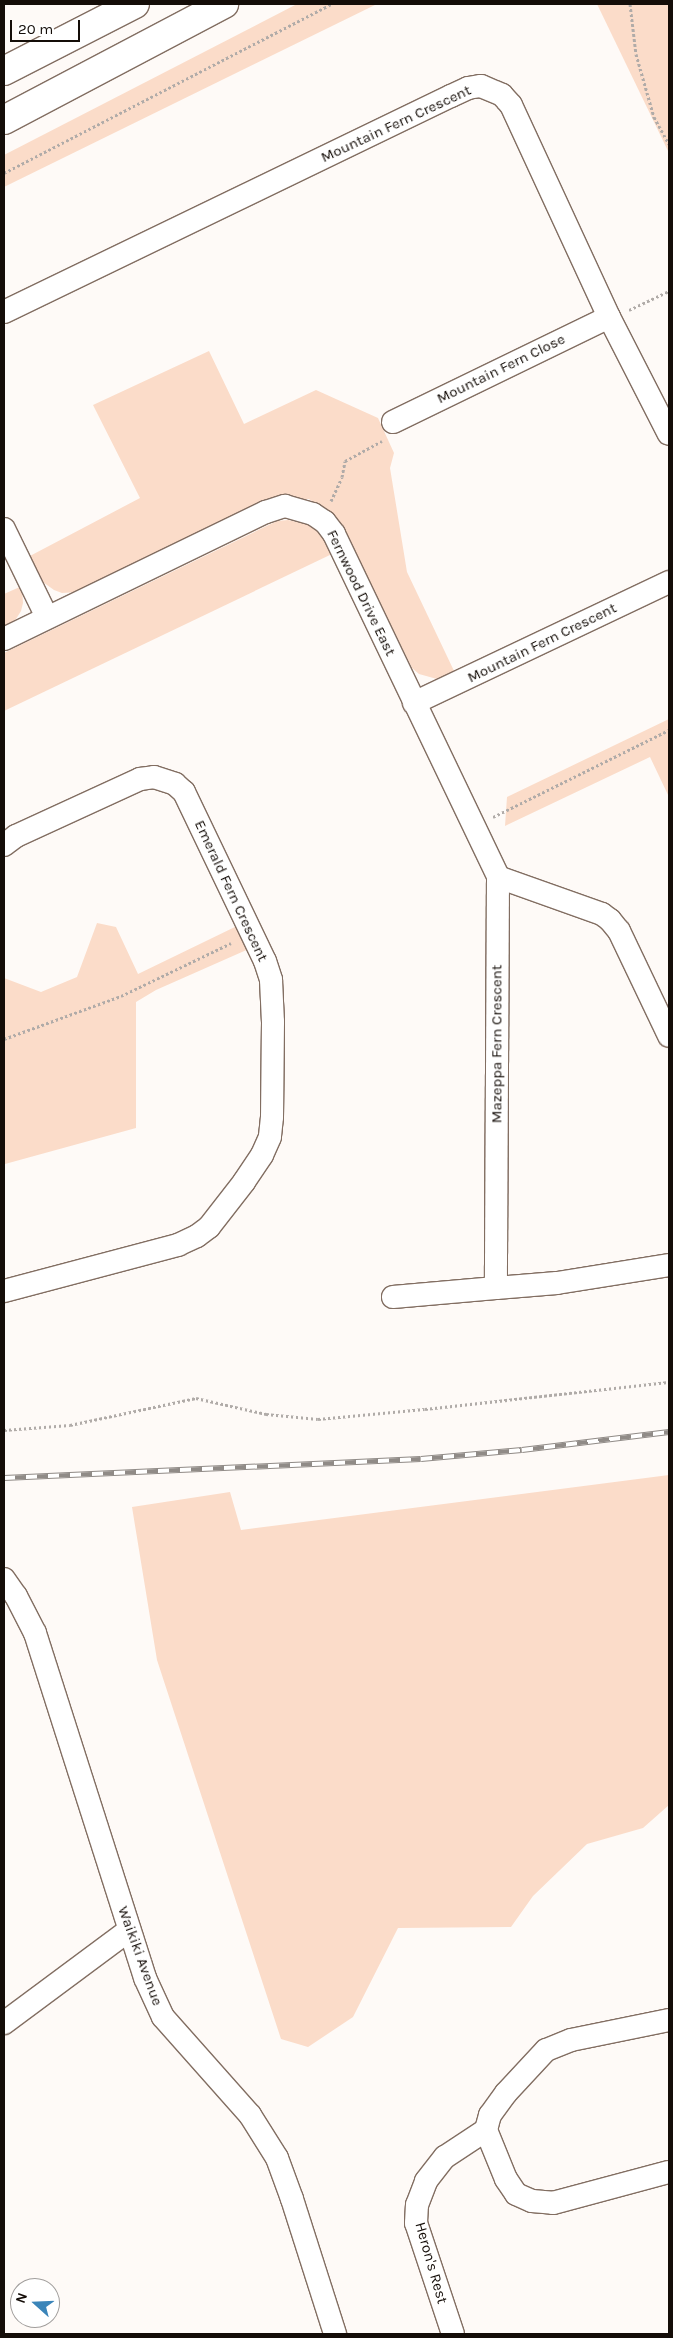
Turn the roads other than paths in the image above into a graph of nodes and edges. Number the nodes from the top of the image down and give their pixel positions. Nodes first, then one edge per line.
1 (135, 4) edge
2 (224, 4) edge
3 (4, 71) edge
4 (4, 120) edge
5 (4, 312) edge
6 (609, 317) junction
7 (393, 422) road end
8 (669, 434) edge
9 (4, 529) edge
10 (669, 582) edge
11 (47, 617) junction
12 (4, 639) edge
13 (414, 703) junction
14 (4, 845) edge
15 (498, 877) junction
16 (669, 1036) edge
17 (669, 1265) edge
18 (496, 1288) junction
19 (4, 1291) edge
20 (393, 1297) dead end
21 (4, 1579) edge
22 (128, 1930) junction
23 (669, 2020) edge
24 (4, 2023) edge
25 (486, 2130) junction
26 (669, 2172) edge
27 (335, 2334) edge
28 (452, 2334) edge

1 - 3 main road
2 - 4 main road
5 - 6 street, Mountain Fern Crescent
6 - 7 street, Mountain Fern Close
6 - 8 street, Mountain Fern Crescent
9 - 11 street
10 - 13 street, Mountain Fern Crescent
11 - 12 street, Fernwood Drive East
11 - 13 street, Fernwood Drive East
13 - 15 street, Fernwood Drive East
14 - 19 street, Emerald Fern Crescent
15 - 16 street
15 - 18 street, Mazeppa Fern Crescent
17 - 18 street
18 - 20 street
21 - 22 street, Waikiki Avenue
22 - 24 street
22 - 27 street, Waikiki Avenue
23 - 25 street
25 - 26 street
25 - 28 street, Heron's Rest

